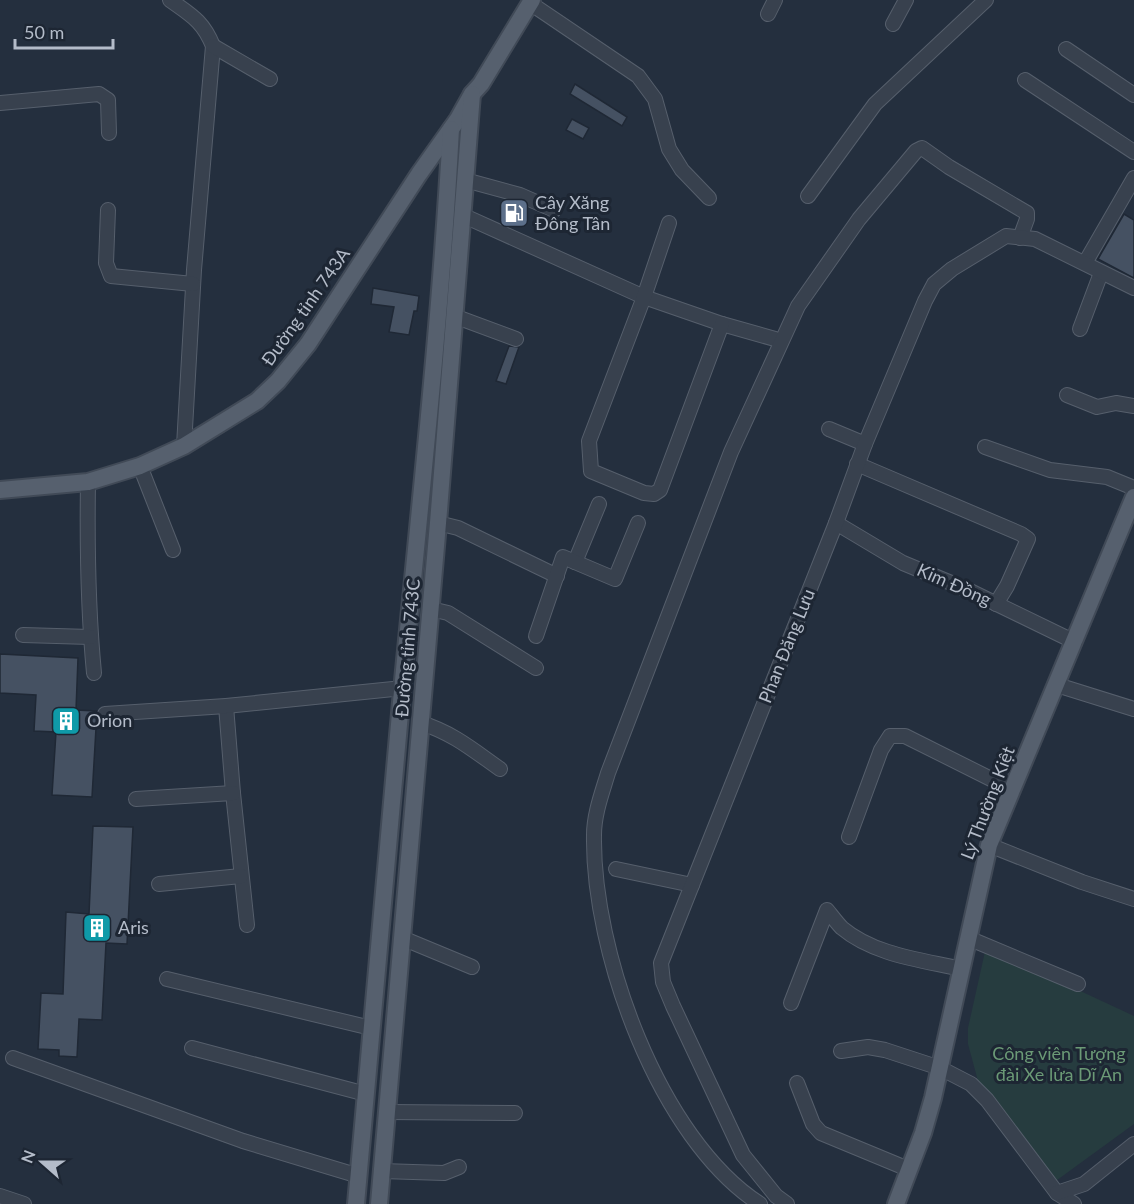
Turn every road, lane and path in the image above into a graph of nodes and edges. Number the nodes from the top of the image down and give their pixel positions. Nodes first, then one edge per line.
1 (170, 0) edge
2 (775, 0) edge
3 (906, 0) edge
4 (986, 0) edge
5 (531, 2) edge
6 (768, 14) dead end
7 (894, 24) dead end
8 (213, 46) junction
9 (1065, 49) dead end
10 (270, 79) dead end
11 (1025, 80) dead end
12 (472, 94) junction
13 (1134, 95) edge
14 (0, 103) edge
15 (451, 129) junction
16 (110, 133) dead end
17 (1134, 152) edge
18 (419, 174) junction
19 (460, 175) junction
20 (1134, 178) edge
21 (808, 196) dead end
22 (710, 198) dead end
23 (108, 210) dead end
24 (554, 210) dead end
25 (462, 215) junction
26 (669, 223) dead end
27 (1020, 238) junction
28 (1085, 263) junction
29 (1101, 273) junction
30 (193, 284) junction
31 (1134, 288) edge
32 (644, 297) junction
33 (454, 316) junction
34 (722, 324) junction
35 (1080, 329) dead end
36 (516, 339) dead end
37 (775, 339) dead end
38 (1067, 395) dead end
39 (1134, 406) edge
40 (829, 429) dead end
41 (865, 444) junction
42 (184, 446) junction
43 (985, 447) dead end
44 (857, 464) junction
45 (140, 465) junction
46 (88, 482) junction
47 (1134, 488) edge
48 (0, 490) edge
49 (1134, 497) edge
50 (599, 504) dead end
51 (438, 523) junction
52 (638, 523) dead end
53 (836, 524) junction
54 (172, 550) dead end
55 (575, 561) junction
56 (557, 576) junction
57 (996, 604) junction
58 (431, 609) junction
59 (23, 635) dead end
60 (537, 636) dead end
61 (90, 637) junction
62 (1075, 642) junction
63 (536, 668) dead end
64 (94, 673) dead end
65 (1057, 685) junction
66 (403, 688) junction
67 (226, 706) junction
68 (1134, 709) edge
69 (105, 714) dead end
70 (421, 723) junction
71 (500, 769) dead end
72 (1013, 790) junction
73 (233, 793) junction
74 (136, 799) dead end
75 (849, 837) dead end
76 (989, 844) junction
77 (616, 869) dead end
78 (241, 876) junction
79 (159, 884) dead end
80 (692, 885) junction
81 (1134, 898) edge
82 (248, 925) dead end
83 (402, 938) junction
84 (968, 938) junction
85 (472, 967) dead end
86 (962, 969) junction
87 (167, 978) dead end
88 (1078, 984) dead end
89 (791, 1003) dead end
90 (371, 1028) junction
91 (192, 1048) dead end
92 (841, 1051) dead end
93 (13, 1058) dead end
94 (940, 1068) junction
95 (796, 1083) dead end
96 (366, 1094) junction
97 (387, 1112) junction
98 (515, 1113) dead end
99 (1134, 1144) edge
100 (459, 1167) dead end
101 (908, 1169) junction
102 (382, 1171) junction
103 (358, 1176) junction
104 (0, 1196) edge
105 (1066, 1201) edge
106 (24, 1204) edge
107 (356, 1204) edge
108 (379, 1204) edge
109 (760, 1204) edge
110 (787, 1204) edge
111 (896, 1204) edge

1 - 8 street
2 - 6 street
3 - 7 street
4 - 21 street
5 - 12 main road, Đường tỉnh 743A
5 - 22 street
8 - 10 street
8 - 30 street
9 - 13 street
11 - 17 street
12 - 15 main road, Đường tỉnh 743A
12 - 19 main road, Đường tỉnh 743C
14 - 16 street
15 - 18 main road, Đường tỉnh 743A
15 - 19 main road, Đường tỉnh 743C
18 - 19 main road
18 - 42 main road, Đường tỉnh 743A
19 - 24 street
19 - 25 main road, Đường tỉnh 743C
19 - 66 main road, Đường tỉnh 743C
20 - 28 street
23 - 30 street
25 - 32 street
25 - 33 main road, Đường tỉnh 743C
26 - 32 street
27 - 28 street, Phan Đăng Lưu
27 - 41 street, Phan Đăng Lưu
27 - 109 street
28 - 29 street, Phan Đăng Lưu
29 - 31 street, Phan Đăng Lưu
29 - 35 street
30 - 42 street
32 - 34 street
32 - 34 street
33 - 36 street
33 - 51 main road, Đường tỉnh 743C
34 - 37 street
38 - 39 street
40 - 41 street
41 - 44 street, Phan Đăng Lưu
42 - 45 main road, Đường tỉnh 743A
43 - 47 street
44 - 53 street, Phan Đăng Lưu
44 - 57 street
45 - 46 main road, Đường tỉnh 743A
45 - 54 street
46 - 48 main road, Đường tỉnh 743A
46 - 61 street
49 - 62 main road, Lý Thường Kiệt
50 - 55 street
51 - 56 street
51 - 58 main road, Đường tỉnh 743C
52 - 55 street
53 - 57 street, Kim Đồng
53 - 80 street, Phan Đăng Lưu
55 - 56 street
56 - 60 street
57 - 62 street, Kim Đồng
58 - 63 street
58 - 70 main road, Đường tỉnh 743C
59 - 61 street
61 - 64 street
62 - 65 main road, Lý Thường Kiệt
65 - 68 street
65 - 72 main road, Lý Thường Kiệt
66 - 67 street
66 - 90 main road, Đường tỉnh 743C
67 - 69 street
67 - 73 street
70 - 71 street
70 - 83 main road, Đường tỉnh 743C
72 - 75 street
72 - 76 main road, Lý Thường Kiệt
73 - 74 street
73 - 78 street
76 - 81 street
76 - 84 main road, Lý Thường Kiệt
77 - 80 street
78 - 79 street
78 - 82 street
80 - 110 street, Phan Đăng Lưu
83 - 85 street
83 - 97 main road, Đường tỉnh 743C
84 - 86 main road, Lý Thường Kiệt
84 - 88 street
86 - 89 street
86 - 94 main road, Lý Thường Kiệt
87 - 90 street
90 - 96 main road, Đường tỉnh 743C
91 - 96 street
92 - 94 street
93 - 103 street
94 - 101 main road, Lý Thường Kiệt
94 - 105 street
95 - 101 street
96 - 103 main road, Đường tỉnh 743C
97 - 98 street
97 - 102 main road, Đường tỉnh 743C
99 - 105 street
100 - 102 street
101 - 111 main road, Lý Thường Kiệt
102 - 108 main road, Đường tỉnh 743C
103 - 107 main road, Đường tỉnh 743C
104 - 106 street

